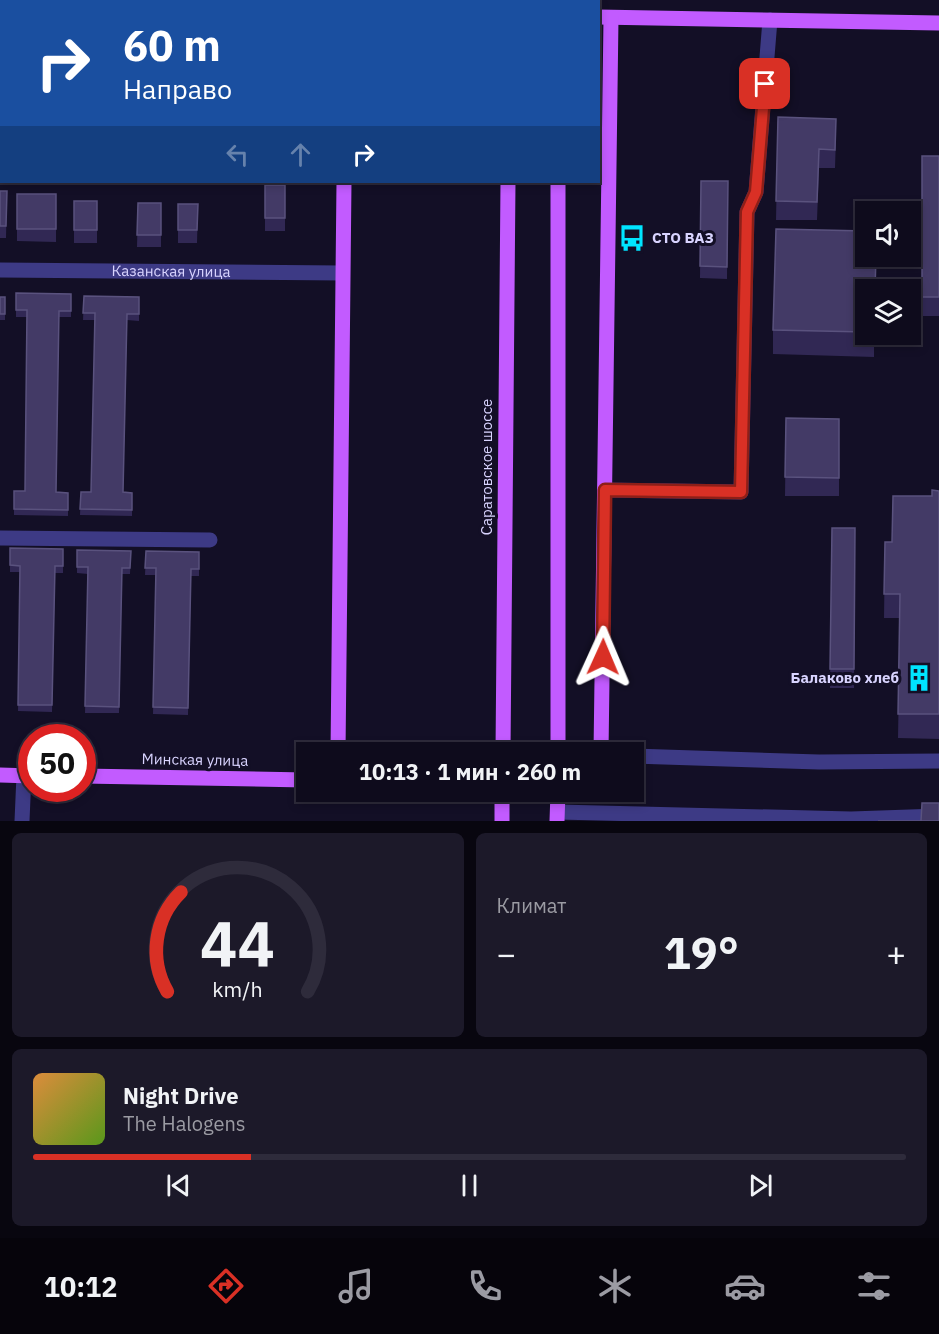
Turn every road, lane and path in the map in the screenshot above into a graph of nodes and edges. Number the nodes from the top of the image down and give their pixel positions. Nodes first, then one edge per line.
1 (605, 17) edge
2 (770, 20) junction
3 (939, 23) edge
4 (344, 183) edge
5 (508, 183) edge
6 (558, 183) edge
7 (0, 270) edge
8 (342, 273) junction
9 (605, 490) junction
10 (0, 538) edge
11 (210, 540) dead end
12 (338, 742) edge
13 (503, 742) edge
14 (558, 742) edge
15 (601, 742) edge
16 (644, 756) edge
17 (939, 761) edge
18 (0, 775) edge
19 (18, 776) edge
20 (96, 777) edge
21 (296, 780) edge
22 (25, 802) edge
23 (502, 802) edge
24 (558, 802) edge
25 (939, 816) edge
26 (557, 817) edge
27 (850, 820) edge
28 (22, 821) edge
29 (502, 821) edge

1 - 2 main road
1 - 9 main road
2 - 3 main road
2 - 9 street
4 - 8 main road
5 - 13 main road, Саратовское шоссе
6 - 14 main road
7 - 8 street, Казанская улица
8 - 12 main road
9 - 15 main road
10 - 11 street
16 - 17 street
18 - 19 main road
20 - 21 main road, Минская улица
22 - 28 street
23 - 29 main road
24 - 26 main road
25 - 27 street
26 - 27 street

